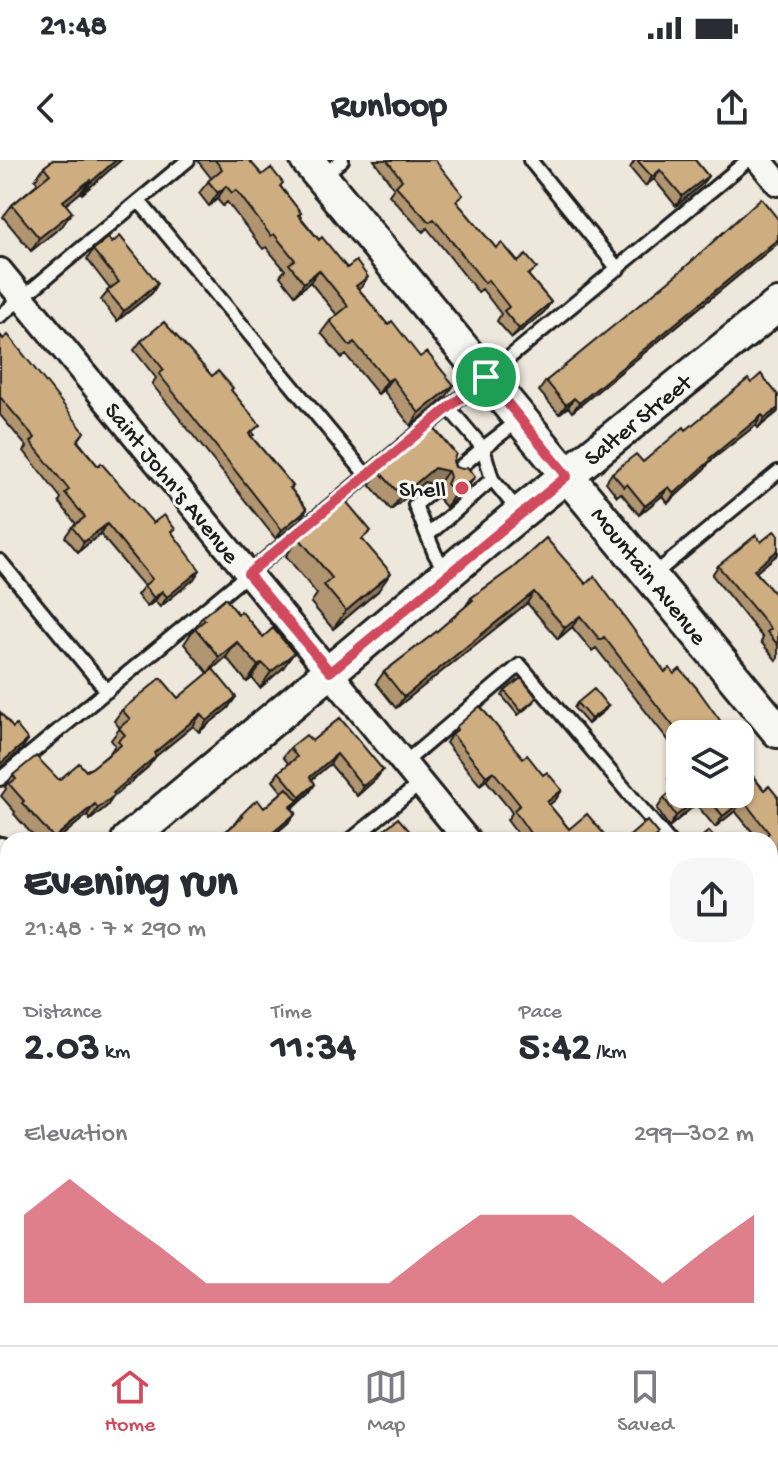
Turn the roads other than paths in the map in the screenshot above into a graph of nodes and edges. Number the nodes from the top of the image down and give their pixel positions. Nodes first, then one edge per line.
1 (188, 160) edge
2 (530, 160) edge
3 (748, 160) edge
4 (759, 160) edge
5 (324, 166) edge
6 (778, 183) edge
7 (139, 201) junction
8 (618, 269) junction
9 (0, 271) edge
10 (22, 298) junction
11 (778, 305) edge
12 (0, 316) edge
13 (486, 377) junction
14 (449, 408) junction
15 (521, 419) junction
16 (483, 448) junction
17 (778, 472) edge
18 (452, 474) edge
19 (367, 476) junction
20 (567, 476) junction
21 (492, 479) junction
22 (432, 491) dead end
23 (520, 513) junction
24 (428, 535) junction
25 (0, 561) edge
26 (248, 574) junction
27 (447, 575) junction
28 (651, 577) junction
29 (330, 672) junction
30 (107, 691) junction
31 (778, 731) edge
32 (404, 763) junction
33 (0, 779) edge
34 (421, 783) junction
35 (138, 832) edge
36 (361, 832) edge
37 (461, 832) edge
38 (661, 832) edge

1 - 7 lane
2 - 8 lane
3 - 8 lane
4 - 6 street
5 - 13 main road, Mountain Avenue
7 - 10 lane
7 - 19 lane
8 - 13 lane
9 - 10 street, Saint John's Avenue
10 - 12 lane
10 - 26 street, Saint John's Avenue
11 - 20 main road, Salter Street
13 - 14 lane
13 - 15 main road, Mountain Avenue
14 - 16 lane
14 - 19 lane
15 - 16 lane
15 - 20 main road, Mountain Avenue
16 - 18 lane
16 - 21 lane
17 - 28 lane
19 - 26 lane
20 - 23 main road, Salter Street
20 - 28 main road, Mountain Avenue
21 - 23 lane
21 - 24 lane
22 - 24 lane
23 - 27 main road, Salter Street
24 - 27 lane
25 - 30 lane
26 - 29 street, Saint John's Avenue
26 - 30 lane
27 - 29 main road, Salter Street
28 - 31 main road, Mountain Avenue
29 - 32 street, Saint John's Avenue
29 - 35 main road, Salter Street
30 - 33 lane
32 - 34 street, Saint John's Avenue
32 - 38 lane
34 - 36 lane
34 - 37 street, Saint John's Avenue

